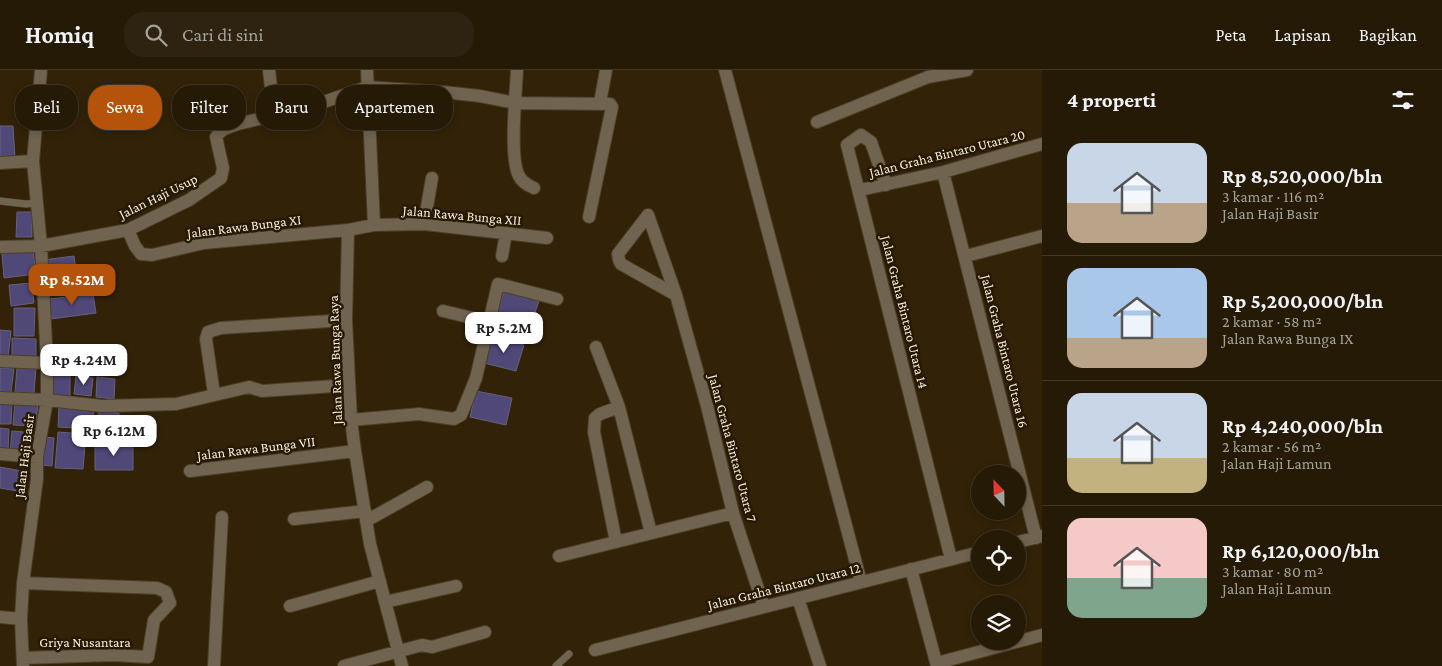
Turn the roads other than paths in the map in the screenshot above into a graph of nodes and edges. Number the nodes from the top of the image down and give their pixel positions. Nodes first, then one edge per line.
1 (42, 70) edge
2 (269, 70) edge
3 (367, 70) edge
4 (517, 70) edge
5 (606, 70) edge
6 (725, 70) edge
7 (966, 70) edge
8 (923, 72) edge
9 (271, 85) edge
10 (367, 85) edge
11 (453, 93) edge
12 (336, 98) edge
13 (515, 103) junction
14 (600, 104) junction
15 (817, 122) dead end
16 (369, 130) edge
17 (1042, 144) edge
18 (33, 162) junction
19 (0, 163) edge
20 (943, 172) junction
21 (432, 178) dead end
22 (886, 185) junction
23 (534, 188) dead end
24 (860, 190) junction
25 (0, 201) edge
26 (36, 202) junction
27 (589, 217) dead end
28 (424, 224) junction
29 (374, 225) junction
30 (128, 230) junction
31 (348, 230) junction
32 (506, 233) junction
33 (1042, 236) edge
34 (547, 238) dead end
35 (0, 246) edge
36 (41, 246) junction
37 (502, 256) dead end
38 (966, 256) junction
39 (676, 295) junction
40 (558, 299) dead end
41 (443, 311) dead end
42 (346, 320) junction
43 (490, 322) junction
44 (596, 347) dead end
45 (0, 361) edge
46 (47, 362) junction
47 (349, 385) junction
48 (214, 394) junction
49 (0, 398) edge
50 (46, 400) junction
51 (619, 407) junction
52 (352, 420) junction
53 (355, 451) junction
54 (0, 454) edge
55 (37, 457) junction
56 (190, 471) dead end
57 (427, 487) dead end
58 (733, 513) junction
59 (366, 516) junction
60 (222, 517) dead end
61 (294, 519) dead end
62 (651, 533) junction
63 (1039, 537) edge
64 (1026, 540) edge
65 (616, 542) junction
66 (971, 554) edge
67 (559, 556) dead end
68 (951, 559) junction
69 (911, 569) junction
70 (380, 581) junction
71 (860, 582) junction
72 (24, 584) junction
73 (456, 586) dead end
74 (798, 598) junction
75 (385, 602) junction
76 (290, 606) dead end
77 (764, 607) junction
78 (0, 617) edge
79 (21, 619) junction
80 (485, 632) dead end
81 (1042, 636) edge
82 (595, 650) dead end
83 (398, 651) junction
84 (569, 654) dead end
85 (23, 662) edge
86 (937, 665) edge
87 (214, 666) edge
88 (344, 666) edge
89 (402, 666) edge
90 (556, 666) edge
91 (820, 666) edge

1 - 18 street, Jalan Haji Basir
2 - 9 street
3 - 10 street
4 - 13 street
5 - 14 street
6 - 71 street
7 - 8 street
8 - 15 street
11 - 13 street
12 - 30 street, Jalan Haji Usup
13 - 14 street
13 - 23 street
14 - 27 street
16 - 29 street
17 - 20 street, Jalan Graha Bintaro Utara 20
18 - 19 street
18 - 26 street, Jalan Haji Basir
20 - 22 street, Jalan Graha Bintaro Utara 20
20 - 38 street, Jalan Graha Bintaro Utara 16
21 - 28 street
22 - 24 street, Jalan Graha Bintaro Utara 20
22 - 24 street, Jalan Graha Bintaro Utara 14
24 - 68 street, Jalan Graha Bintaro Utara 14
25 - 26 lane
26 - 36 street, Jalan Haji Basir
28 - 29 street, Jalan Rawa Bunga XII
28 - 32 street, Jalan Rawa Bunga XII
29 - 31 street
30 - 31 street, Jalan Rawa Bunga XI
30 - 36 street, Jalan Haji Usup
31 - 42 street, Jalan Rawa Bunga Raya
32 - 34 street, Jalan Rawa Bunga XII
32 - 37 street
33 - 38 street
35 - 36 street, Jalan Haji Usup
36 - 46 street, Jalan Haji Basir
38 - 63 street, Jalan Graha Bintaro Utara 16
39 - 39 street, Jalan Graha Bintaro Utara 7
39 - 58 street, Jalan Graha Bintaro Utara 7
40 - 43 street
41 - 43 street
42 - 47 street, Jalan Rawa Bunga Raya
42 - 48 street
43 - 52 street
44 - 51 street
45 - 46 street
46 - 50 street, Jalan Haji Basir
47 - 48 street
47 - 52 street, Jalan Rawa Bunga Raya
48 - 50 street
49 - 50 street
50 - 55 street, Jalan Haji Basir
51 - 62 street
51 - 65 street
52 - 53 street, Jalan Rawa Bunga Raya
53 - 56 street, Jalan Rawa Bunga VII
53 - 59 street, Jalan Rawa Bunga Raya
54 - 55 street
55 - 72 street, Jalan Haji Basir
57 - 59 street
58 - 62 street
58 - 77 street, Jalan Graha Bintaro Utara 7
59 - 61 street
59 - 70 street, Jalan Rawa Bunga Raya
60 - 87 street
62 - 65 street
63 - 64 street
65 - 67 street
66 - 68 street, Jalan Graha Bintaro Utara 12
68 - 69 street, Jalan Graha Bintaro Utara 12
69 - 71 street, Jalan Graha Bintaro Utara 12
69 - 86 street
70 - 75 street, Jalan Rawa Bunga Raya
70 - 76 street
71 - 74 street, Jalan Graha Bintaro Utara 12
72 - 79 street, Jalan Haji Basir
72 - 85 street, Griya Nusantara
73 - 75 street
74 - 77 street, Jalan Graha Bintaro Utara 12
74 - 91 street
75 - 83 street, Jalan Rawa Bunga Raya
77 - 82 street, Jalan Graha Bintaro Utara 12
78 - 79 street
79 - 85 street, Jalan Haji Basir
80 - 83 street
81 - 86 street
83 - 88 street
83 - 89 street, Jalan Rawa Bunga Raya
84 - 90 lane

